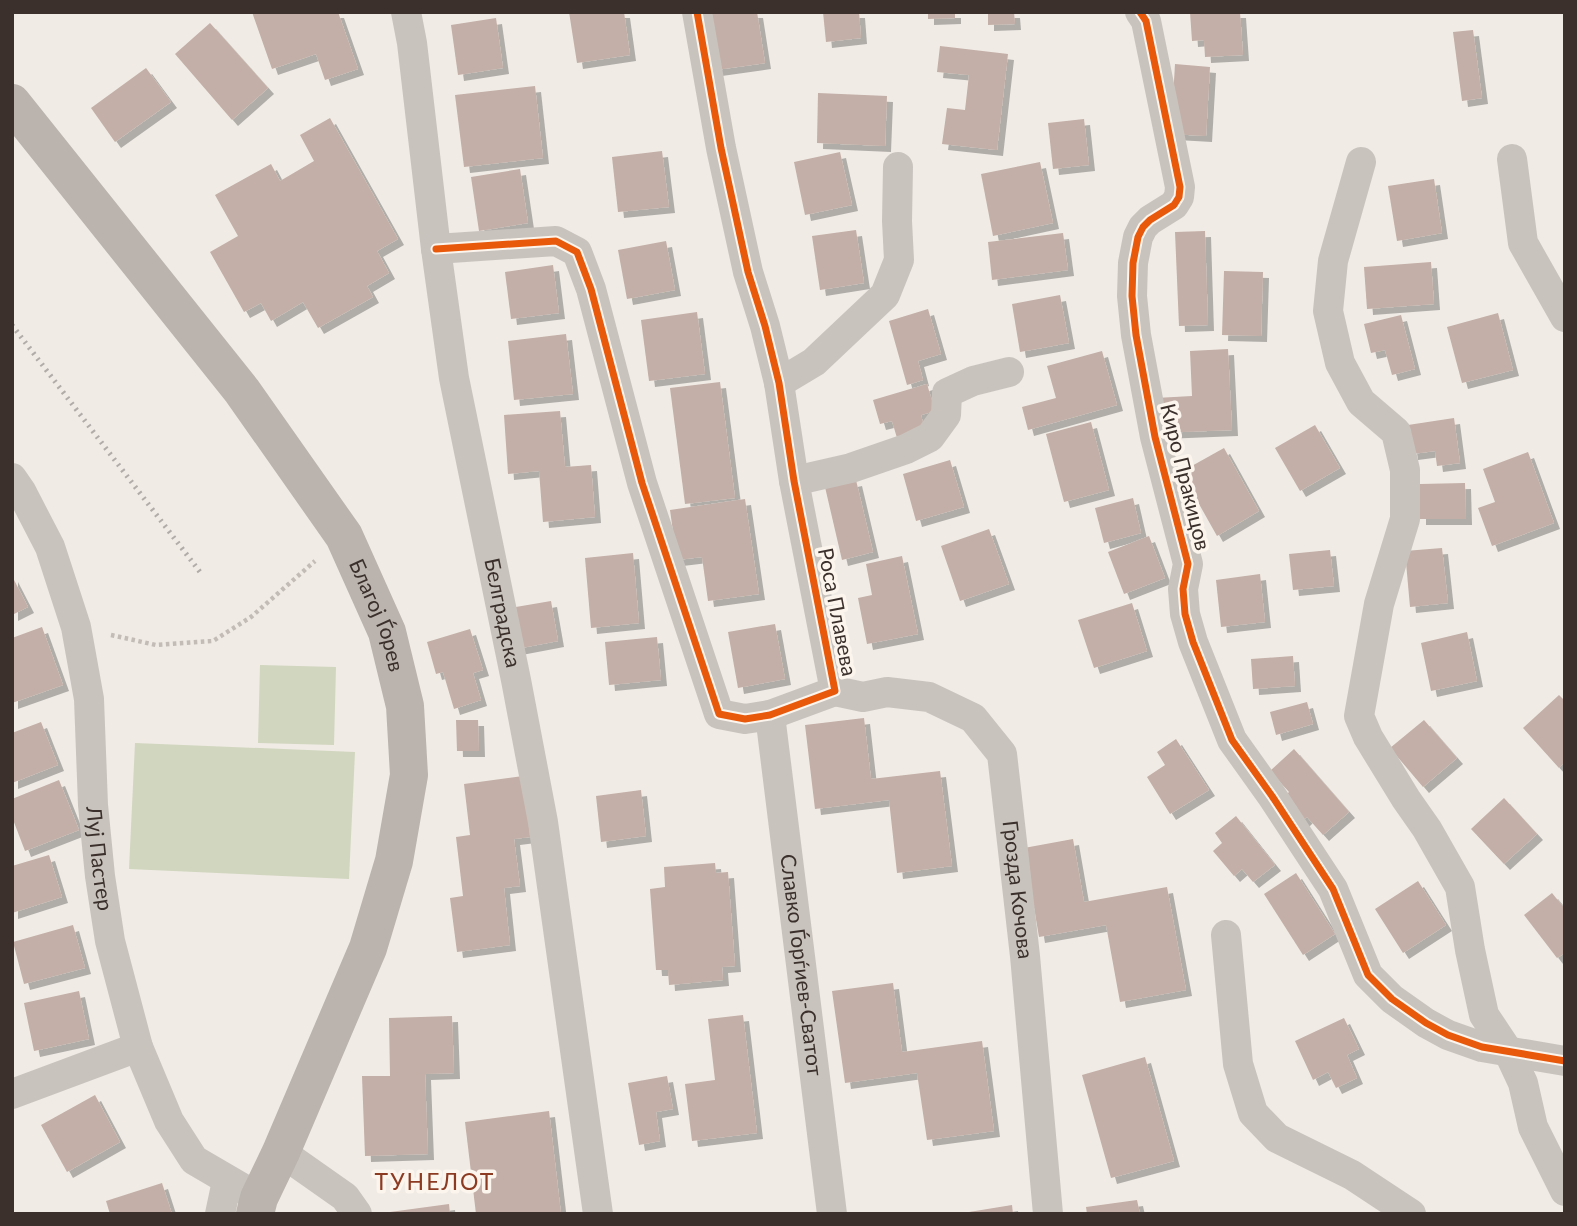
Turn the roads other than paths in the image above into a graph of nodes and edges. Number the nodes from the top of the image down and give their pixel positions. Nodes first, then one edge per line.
1 (405, 12) edge
2 (698, 12) edge
3 (1140, 12) edge
4 (12, 103) edge
5 (1512, 159) dead end
6 (1362, 162) dead end
7 (898, 167) dead end
8 (436, 249) junction
9 (1565, 317) edge
10 (1009, 372) dead end
11 (779, 383) junction
12 (794, 481) junction
13 (15, 485) edge
14 (835, 691) junction
15 (770, 715) junction
16 (1226, 935) dead end
17 (138, 1047) junction
18 (1508, 1051) junction
19 (1565, 1061) edge
20 (12, 1094) edge
21 (281, 1152) junction
22 (1565, 1191) edge
23 (247, 1197) edge
24 (220, 1214) edge
25 (357, 1214) edge
26 (598, 1214) edge
27 (832, 1214) edge
28 (1048, 1214) edge
29 (1411, 1214) edge

1 - 8 street, Белградска
2 - 11 street, Роса Плавева
3 - 18 street, Киро Пракицов
4 - 21 main road, Благој Ѓорев
5 - 9 street
6 - 18 street
7 - 11 street
8 - 15 street, Роса Плавева
8 - 26 street, Белградска
10 - 12 street
11 - 12 street, Роса Плавева
12 - 14 street, Роса Плавева
13 - 17 street, Луј Пастер
14 - 15 street, Роса Плавева
14 - 28 street, Грозда Кочова
15 - 27 street, Славко Ѓорѓиев-Сватот
16 - 29 street
17 - 20 street
17 - 23 street, Луј Пастер
18 - 19 street, Киро Пракицов
18 - 22 street
21 - 23 main road, Благој Ѓорев
21 - 25 street
23 - 24 street

